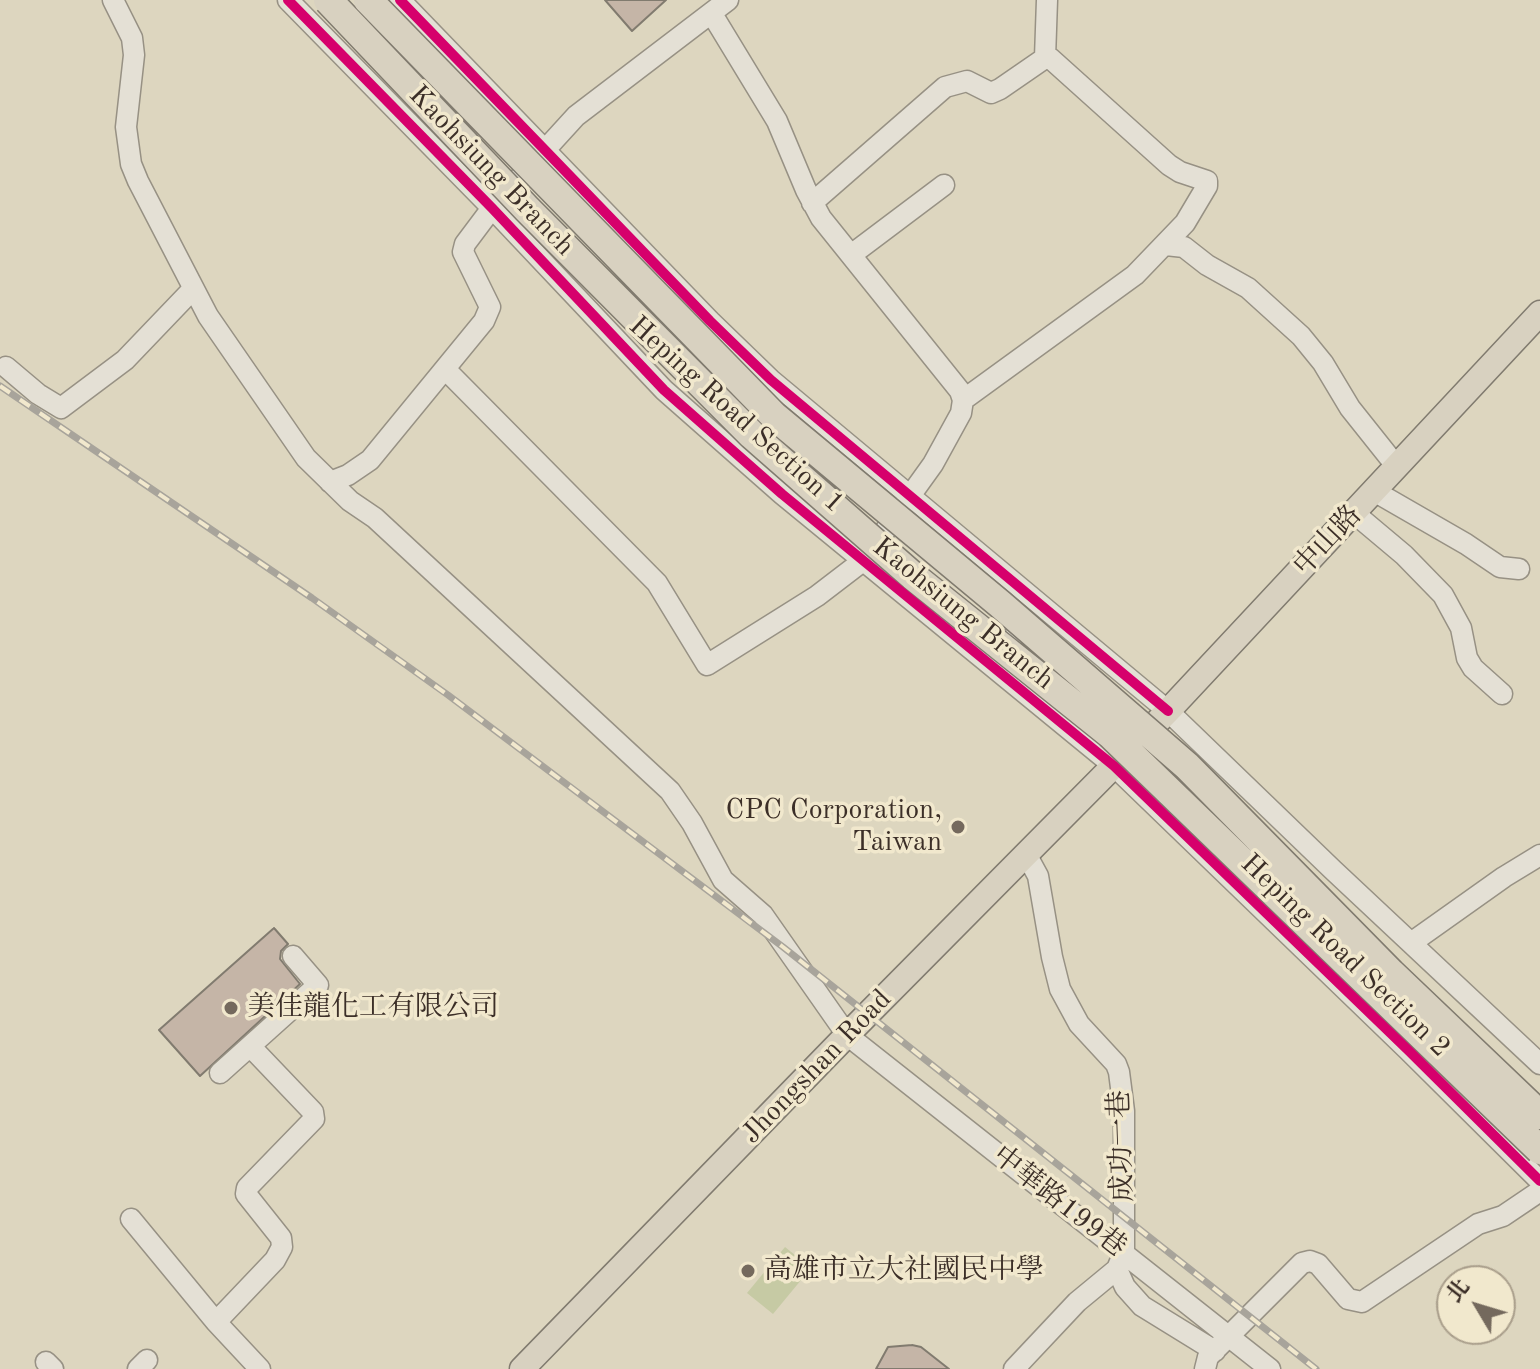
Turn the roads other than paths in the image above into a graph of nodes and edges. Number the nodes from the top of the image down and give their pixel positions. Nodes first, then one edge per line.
1 (113, 0) edge
2 (288, 0) edge
3 (328, 0) edge
4 (368, 0) edge
5 (728, 0) edge
6 (1047, 0) edge
7 (413, 4) edge
8 (712, 14) junction
9 (1045, 58) junction
10 (546, 149) junction
11 (944, 185) dead end
12 (812, 203) junction
13 (492, 208) junction
14 (1166, 245) junction
15 (851, 255) junction
16 (193, 289) junction
17 (1540, 313) edge
18 (6, 367) dead end
19 (445, 369) junction
20 (963, 400) junction
21 (1397, 467) junction
22 (330, 482) junction
23 (1374, 491) junction
24 (909, 496) junction
25 (1354, 513) junction
26 (864, 560) junction
27 (1519, 569) dead end
28 (957, 638) junction
29 (1502, 694) dead end
30 (1168, 711) junction
31 (1139, 741) junction
32 (1114, 766) junction
33 (1290, 828) junction
34 (1026, 854) junction
35 (1540, 855) edge
36 (1411, 943) junction
37 (293, 956) dead end
38 (847, 1035) junction
39 (250, 1046) junction
40 (1540, 1064) edge
41 (220, 1073) dead end
42 (1540, 1115) edge
43 (1540, 1150) edge
44 (1540, 1181) edge
45 (1540, 1191) edge
46 (131, 1219) dead end
47 (1120, 1261) junction
48 (216, 1322) junction
49 (1217, 1353) edge
50 (260, 1369) edge
51 (522, 1369) edge
52 (1014, 1369) edge
53 (1270, 1369) edge

1 - 16 street, 中華路199巷
2 - 13 street, Heping Road Section 1
3 - 43 highway, Kaohsiung Branch, bridge
4 - 42 highway, Kaohsiung Branch, bridge
5 - 8 street
6 - 9 street
7 - 10 street, Heping Road Section 1
8 - 10 street
8 - 12 street
9 - 12 street
9 - 14 street
10 - 13 street
10 - 24 street, Heping Road Section 1
11 - 15 street
12 - 15 street
13 - 19 street
13 - 26 street, Heping Road Section 1
14 - 20 street
14 - 21 street
15 - 20 street
16 - 18 street
16 - 22 street, 中華路199巷
17 - 21 main road, 中山路
19 - 22 street
19 - 26 street
20 - 24 street
21 - 23 main road, 中山路
22 - 38 street, 中華路199巷
23 - 25 main road, 中山路
23 - 27 street
24 - 26 street
24 - 30 street, Heping Road Section 1
25 - 29 street
25 - 30 main road, 中山路
26 - 28 street, Heping Road Section 1
28 - 31 street
28 - 32 street, Heping Road Section 1
30 - 31 main road, 中山路
30 - 33 street, Heping Road Section 2
31 - 32 main road, 中山路
31 - 33 street
32 - 34 main road, Jhongshan Road
32 - 44 street, Heping Road Section 2
33 - 36 street, Heping Road Section 2
34 - 38 main road, Jhongshan Road
34 - 47 street, 成功一巷
35 - 36 street
36 - 40 street, Heping Road Section 2
37 - 39 street
38 - 47 street, 中華路199巷
38 - 51 main road, Jhongshan Road
39 - 41 street
39 - 48 street
45 - 49 street
46 - 48 street
47 - 49 street, 中華路199巷
47 - 49 street
47 - 52 street
48 - 50 street
49 - 53 street, 中華路199巷

